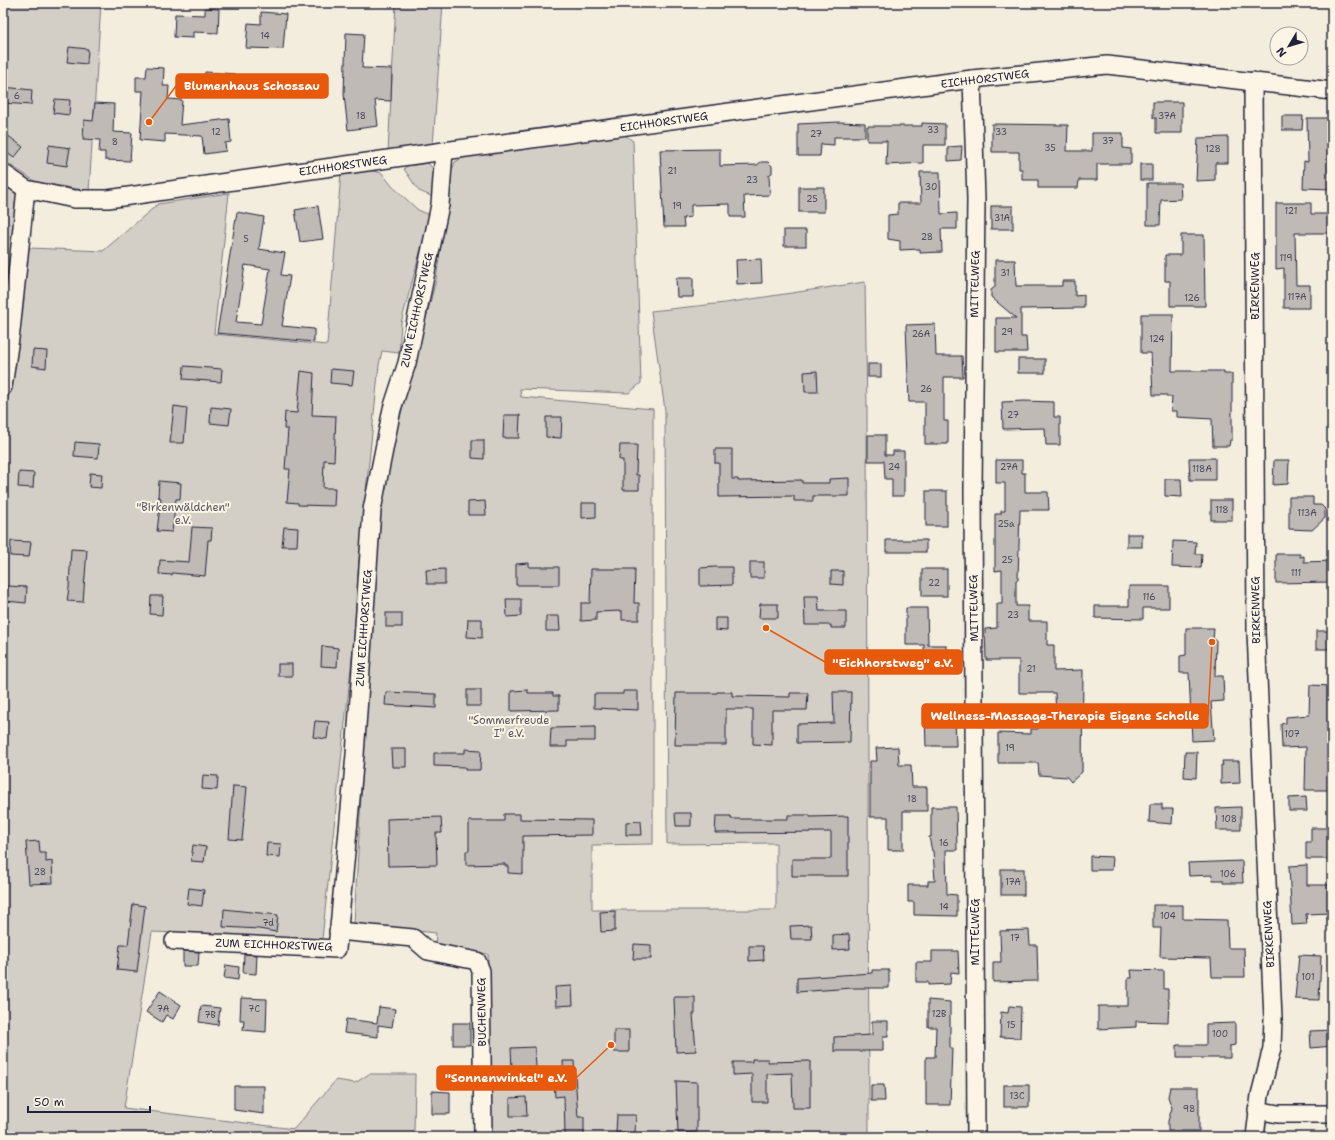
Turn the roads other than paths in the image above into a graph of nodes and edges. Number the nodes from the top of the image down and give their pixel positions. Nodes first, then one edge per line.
1 (972, 79) junction
2 (1253, 81) junction
3 (1332, 91) edge
4 (444, 151) junction
5 (3, 173) edge
6 (26, 189) junction
7 (3, 387) edge
8 (338, 931) junction
9 (174, 941) dead end
10 (1257, 1110) junction
11 (1332, 1114) edge
12 (483, 1137) edge
13 (976, 1137) edge
14 (1255, 1137) edge

1 - 2 street, EICHHORSTWEG
1 - 4 street, EICHHORSTWEG
1 - 13 street, MITTELWEG
2 - 3 street, EICHHORSTWEG
2 - 10 street, BIRKENWEG
4 - 6 street, EICHHORSTWEG
4 - 8 street, ZUM EICHHORSTWEG
5 - 6 street, EICHHORSTWEG
6 - 7 street
8 - 9 street, ZUM EICHHORSTWEG
8 - 12 street, BUCHENWEG
10 - 11 street
10 - 14 street, BIRKENWEG

